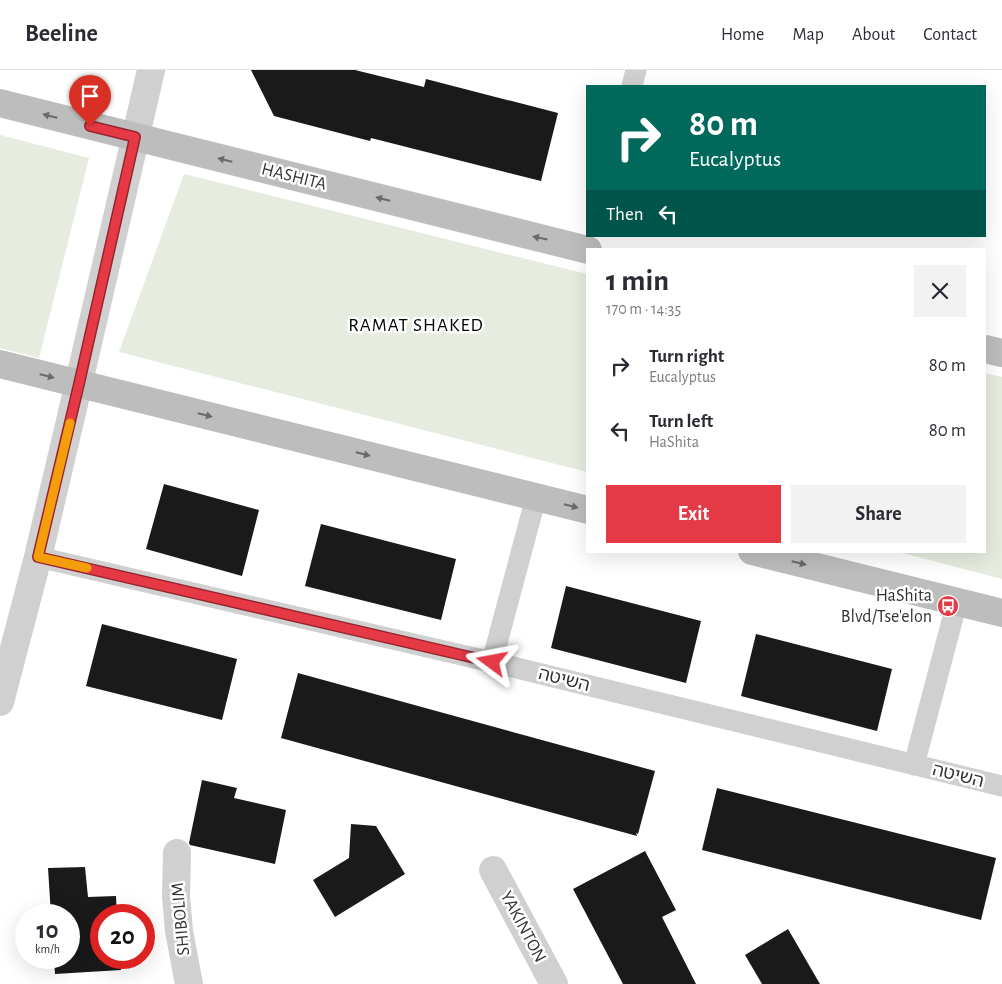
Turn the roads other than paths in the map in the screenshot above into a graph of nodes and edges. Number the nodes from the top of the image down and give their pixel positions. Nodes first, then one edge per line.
1 (151, 70) edge
2 (636, 70) edge
3 (632, 85) edge
4 (0, 103) edge
5 (135, 137) junction
6 (586, 249) edge
7 (986, 349) edge
8 (1002, 354) edge
9 (0, 364) edge
10 (79, 384) junction
11 (536, 498) junction
12 (586, 510) edge
13 (760, 553) edge
14 (38, 557) junction
15 (957, 602) junction
16 (1002, 613) edge
17 (492, 662) junction
18 (0, 702) edge
19 (914, 765) junction
20 (1002, 786) edge
21 (178, 853) dead end
22 (493, 870) dead end
23 (189, 984) edge
24 (554, 984) edge

1 - 5 street
2 - 3 lane
5 -> 4 street, HASHITA
6 -> 5 street, HASHITA
5 - 10 street
7 - 8 street
9 -> 10 street
10 -> 11 street
10 - 14 street
11 -> 12 street
11 - 17 lane
13 -> 15 street
14 - 17 lane, השיטה
14 - 18 street
15 - 16 street
15 - 19 lane
17 - 19 lane, השיטה
19 - 20 lane, השיטה
21 - 23 street, SHIBOLIM
22 - 24 street, YAKINTON

